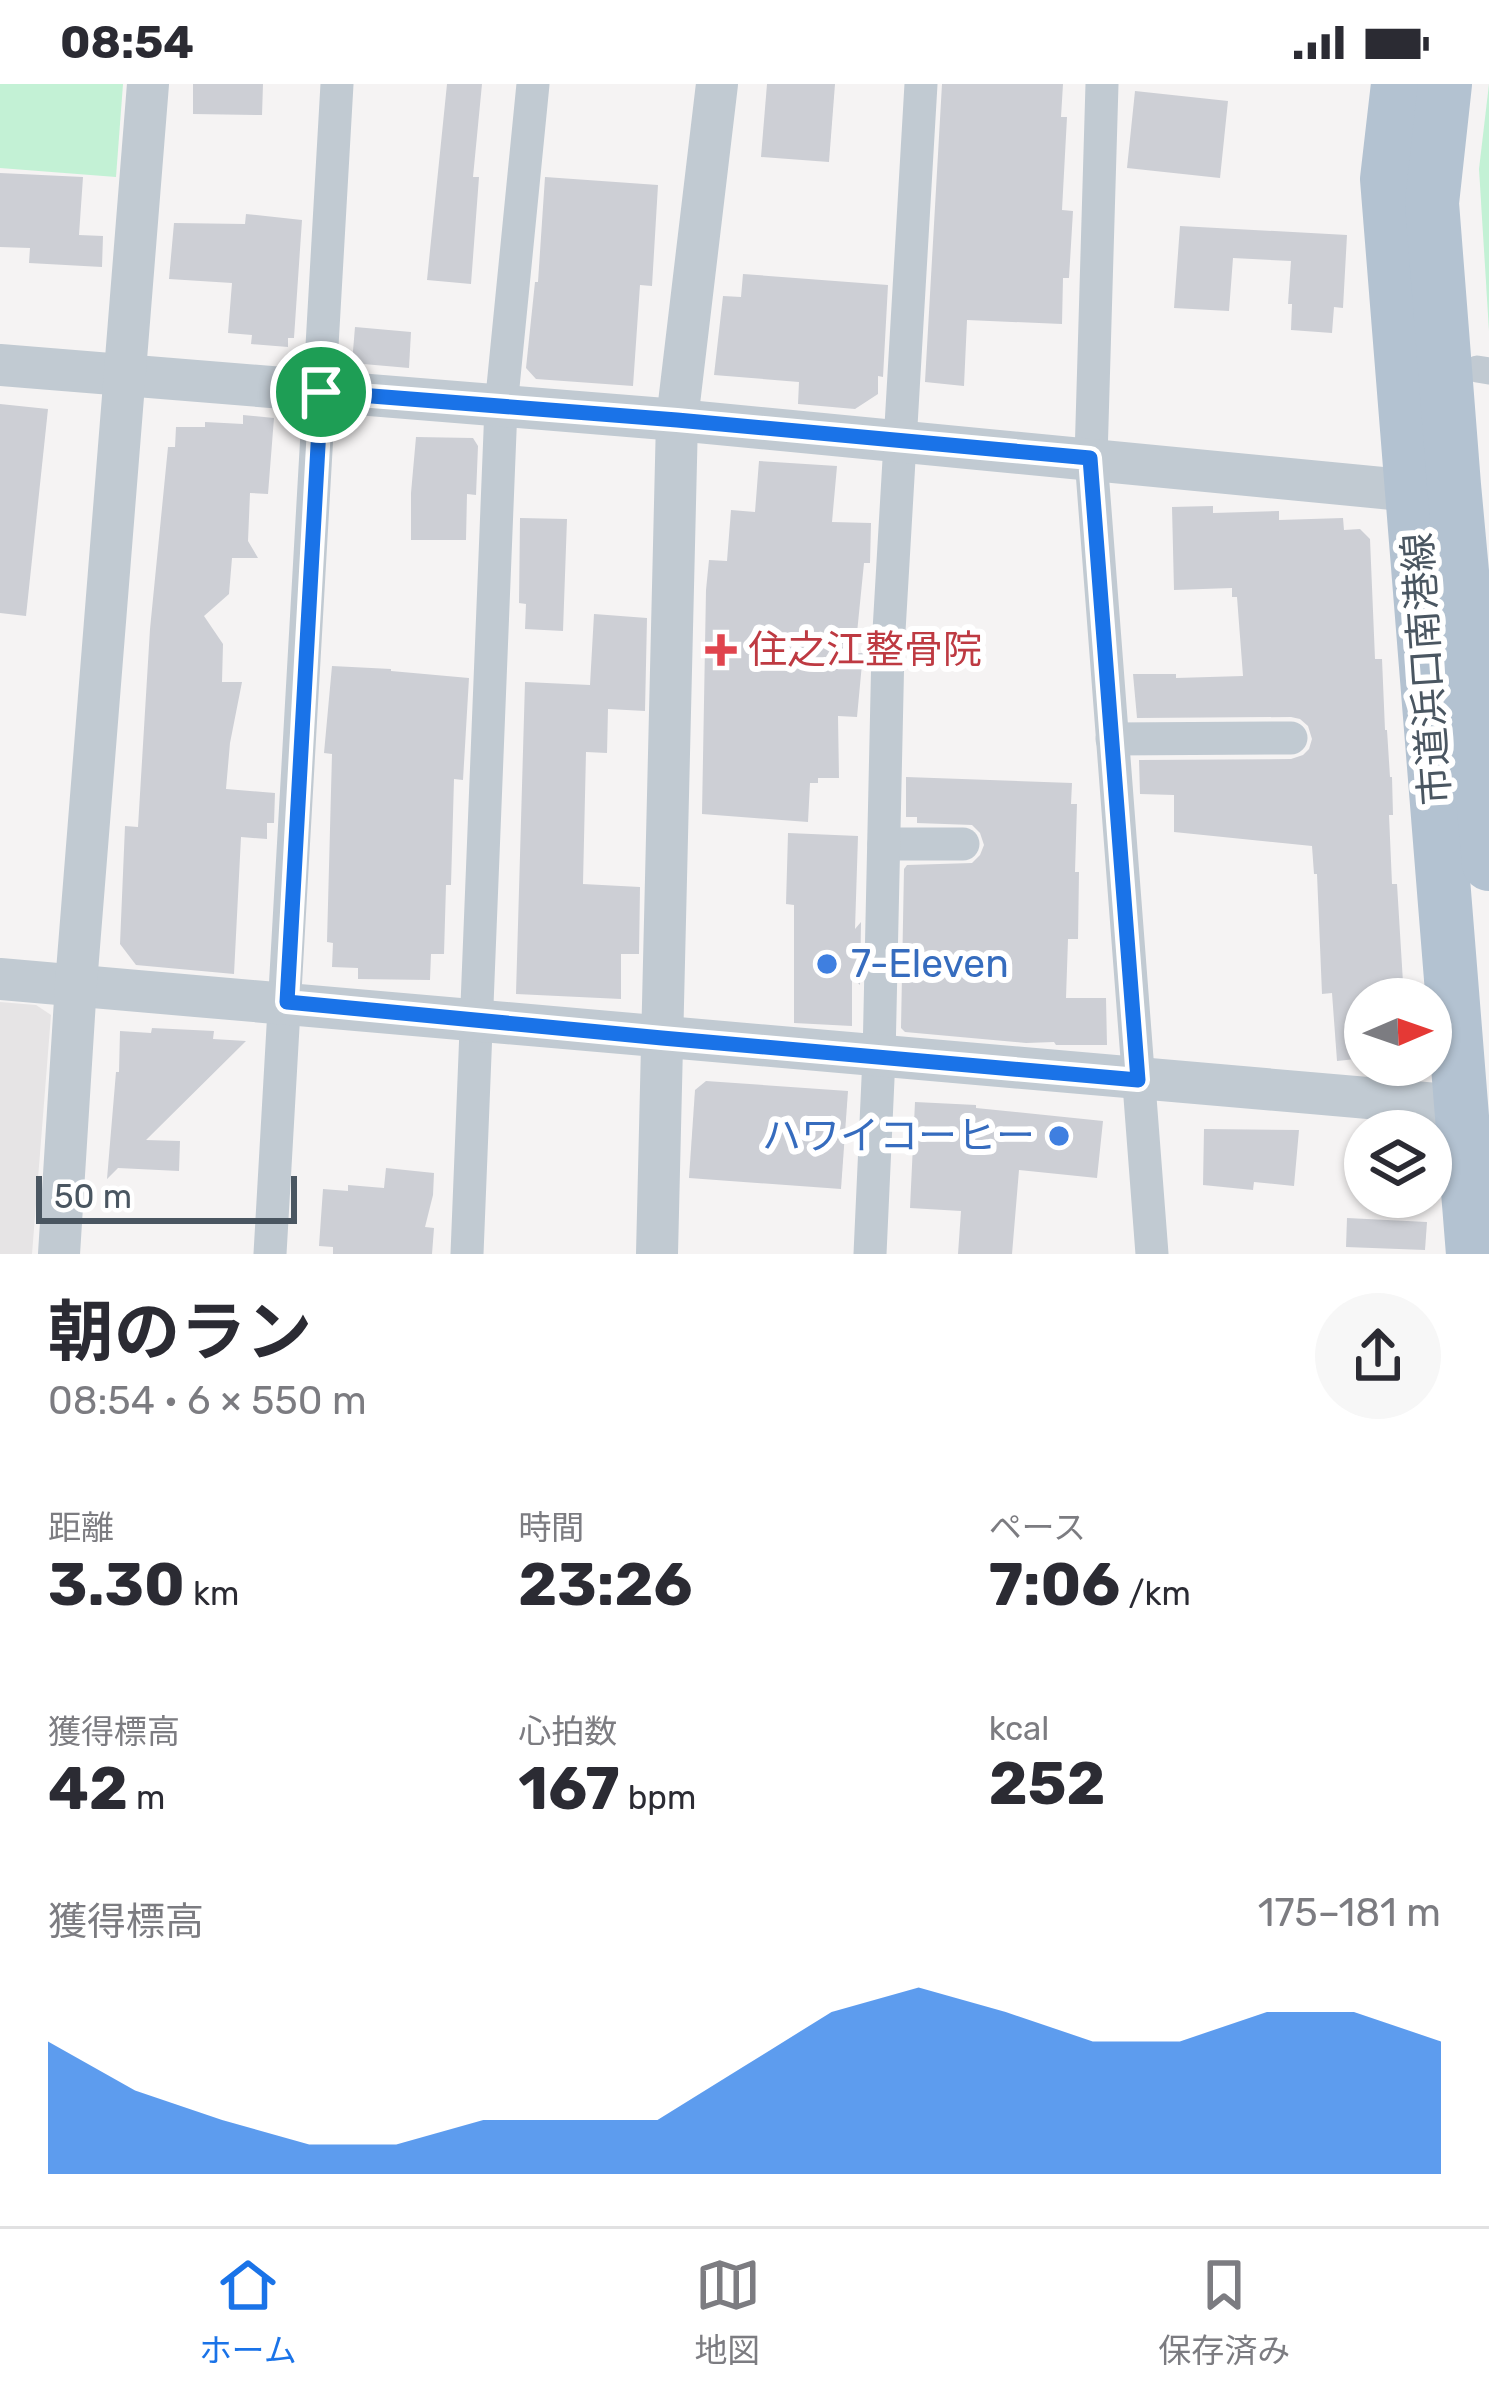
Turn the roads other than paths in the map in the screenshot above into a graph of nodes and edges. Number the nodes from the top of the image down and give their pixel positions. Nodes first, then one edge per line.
1 (148, 84) edge
2 (337, 84) edge
3 (533, 84) edge
4 (717, 84) edge
5 (921, 84) edge
6 (1102, 84) edge
7 (1398, 84) edge
8 (1445, 84) edge
9 (0, 365) edge
10 (125, 376) junction
11 (321, 392) junction
12 (501, 407) junction
13 (677, 420) junction
14 (901, 442) junction
15 (1090, 458) junction
16 (1451, 489) junction
17 (1291, 738) dead end
18 (1112, 739) junction
19 (884, 844) junction
20 (963, 844) dead end
21 (1489, 863) edge
22 (0, 979) edge
23 (76, 984) junction
24 (287, 1002) junction
25 (477, 1020) junction
26 (662, 1038) junction
27 (879, 1057) junction
28 (1138, 1080) junction
29 (1475, 1108) edge
30 (59, 1254) edge
31 (271, 1254) edge
32 (466, 1254) edge
33 (657, 1254) edge
34 (870, 1254) edge
35 (1152, 1254) edge
36 (1473, 1254) edge

1 - 10 street
2 - 11 street
3 - 12 street
4 - 13 street
5 - 14 street
6 - 15 street
7 - 16 main road, 市道浜口南港線
8 - 16 main road, 市道浜口南港線
9 - 10 street
10 - 11 street
10 - 23 street
11 - 12 street
11 - 24 street
12 - 13 street
12 - 25 street
13 - 14 street
13 - 26 street
14 - 15 street
14 - 19 street
15 - 16 street
15 - 18 street
16 - 21 main road, 市道浜口南港線
16 - 29 main road, 市道浜口南港線
17 - 18 street
18 - 28 street
19 - 20 street
19 - 27 street
22 - 23 street
23 - 24 street
23 - 30 street
24 - 25 street
24 - 31 street
25 - 26 street
25 - 32 street
26 - 27 street
26 - 33 street
27 - 28 street
27 - 34 street
28 - 29 street
28 - 35 street
29 - 36 main road, 市道浜口南港線

